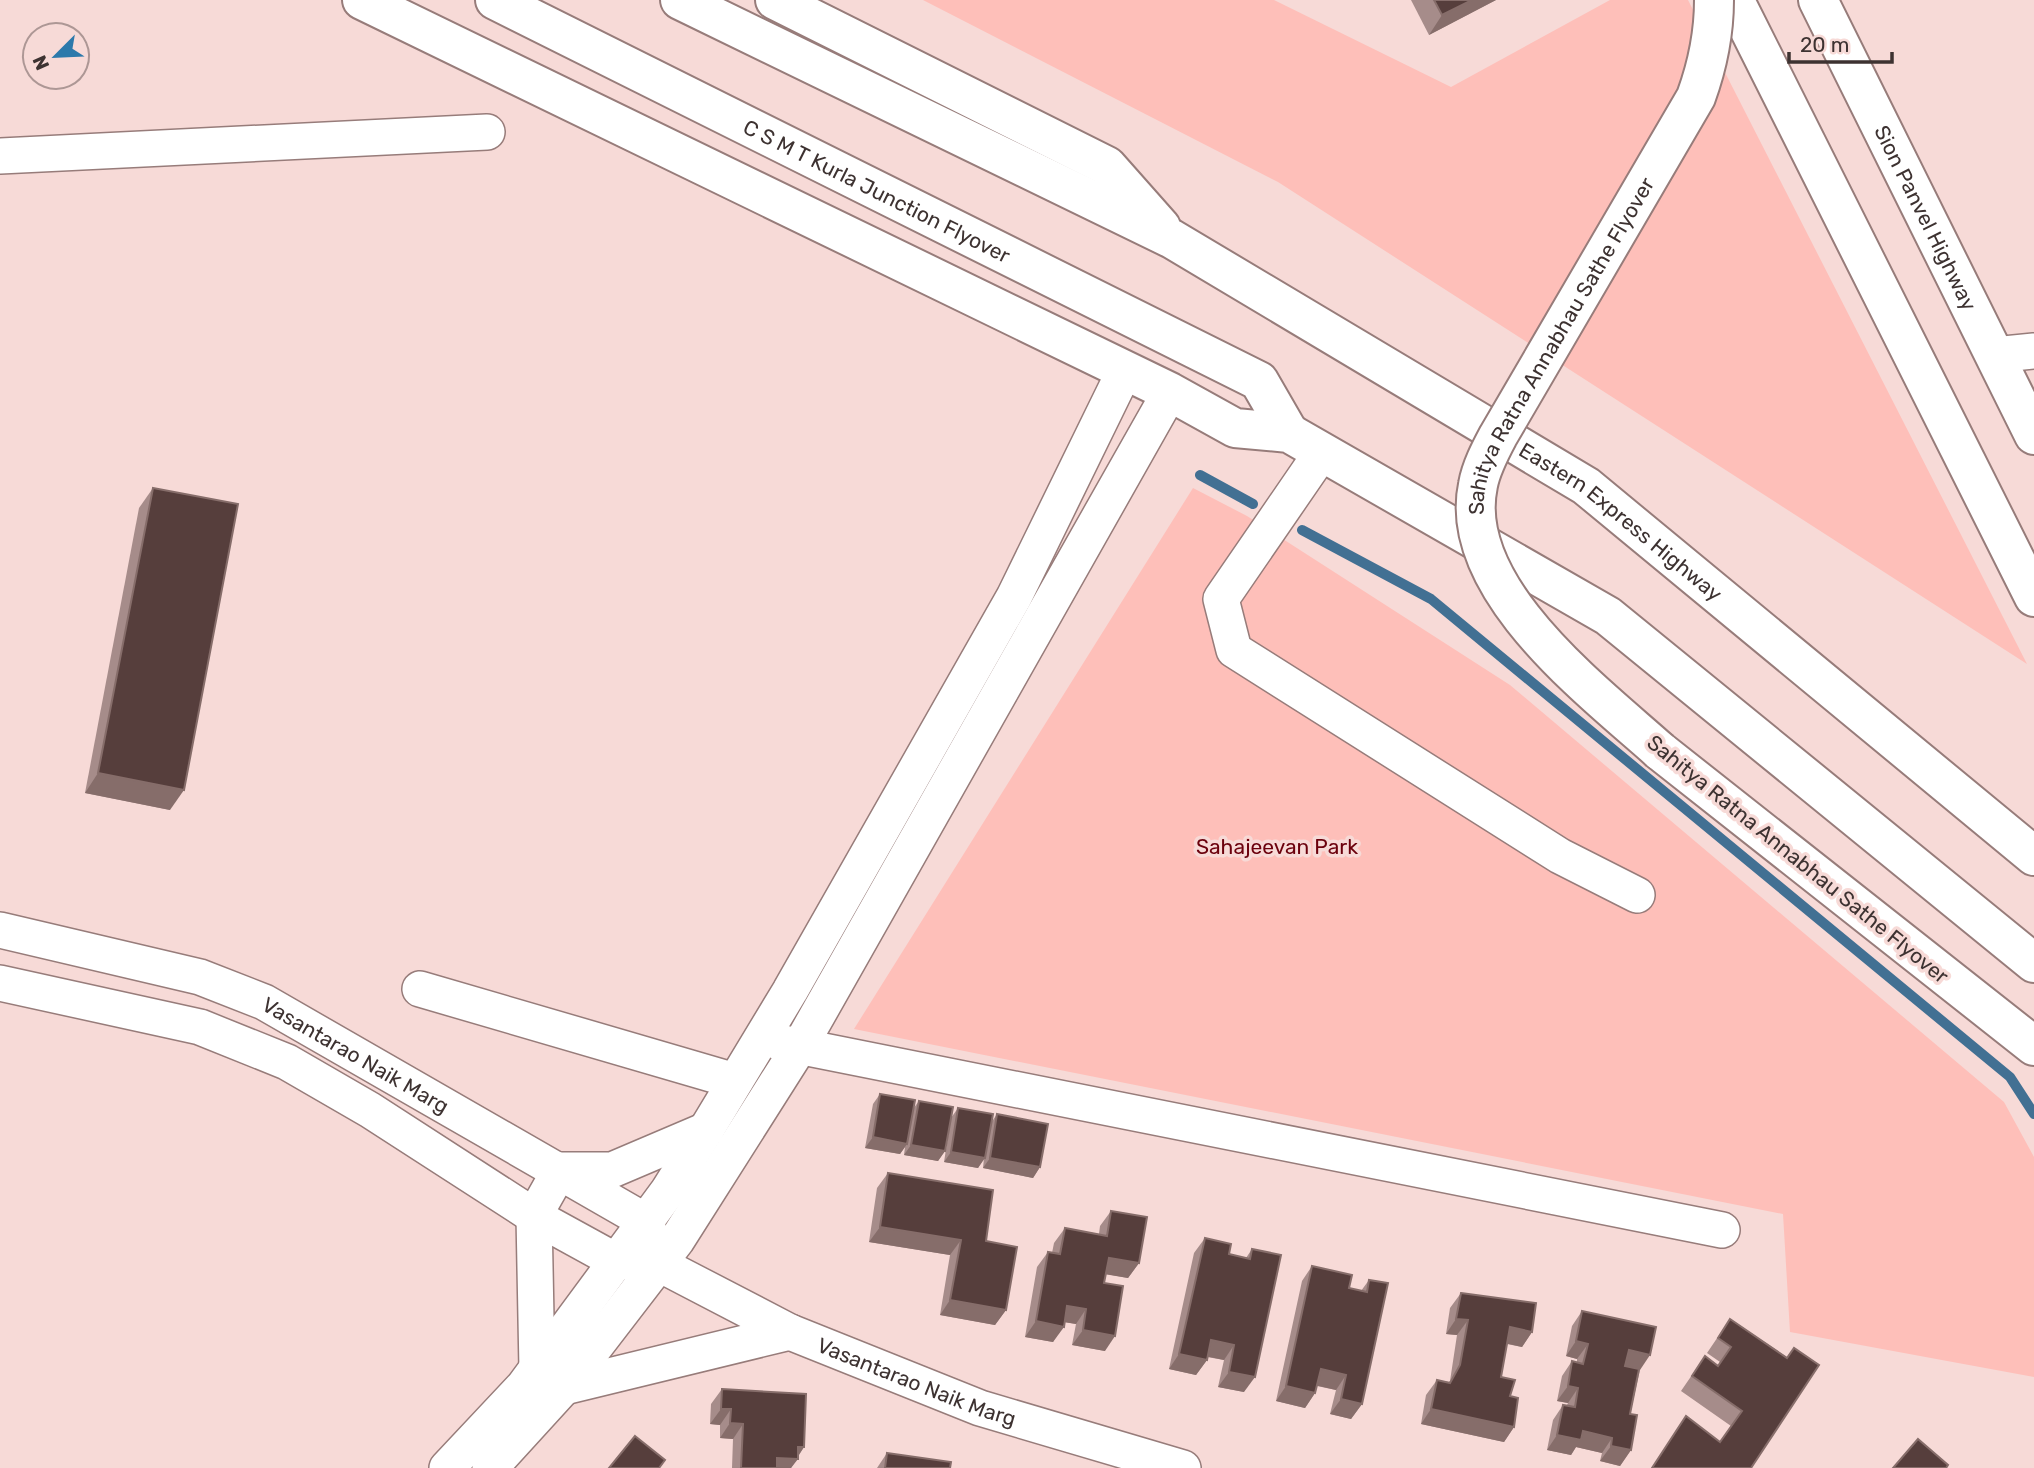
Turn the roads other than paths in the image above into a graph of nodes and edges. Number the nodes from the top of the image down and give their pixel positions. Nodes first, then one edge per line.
1 (362, 0) edge
2 (495, 0) edge
3 (680, 0) edge
4 (775, 0) edge
5 (1818, 0) edge
6 (1736, 2) edge
7 (487, 132) dead end
8 (0, 156) edge
9 (1172, 239) junction
10 (2034, 351) edge
11 (1994, 355) junction
12 (1125, 370) junction
13 (1170, 392) junction
14 (1289, 433) junction
15 (2034, 435) edge
16 (1322, 452) junction
17 (2034, 597) edge
18 (2034, 856) edge
19 (1637, 895) dead end
20 (0, 930) edge
21 (108, 955) junction
22 (2034, 963) edge
23 (0, 982) edge
24 (420, 989) dead end
25 (97, 1004) junction
26 (307, 1025) junction
27 (761, 1039) junction
28 (800, 1046) junction
29 (2034, 1046) edge
30 (287, 1062) junction
31 (735, 1081) junction
32 (706, 1129) junction
33 (560, 1170) junction
34 (534, 1216) junction
35 (645, 1222) junction
36 (1722, 1230) dead end
37 (616, 1261) junction
38 (661, 1265) junction
39 (790, 1332) junction
40 (550, 1378) junction
41 (447, 1468) edge
42 (490, 1468) edge
43 (1183, 1468) edge

1 - 12 highway
2 - 14 highway, C S M T Kurla Junction Flyover
3 - 9 highway
4 - 9 highway
5 - 11 highway, Sion Panvel Highway
6 - 17 highway
6 - 29 highway, Sahitya Ratna Annabhau Sathe Flyover, bridge
7 - 8 street
9 - 18 highway, Eastern Express Highway
10 - 11 street
11 - 15 highway, Sion Panvel Highway
12 - 13 highway
12 - 27 street
13 - 14 highway
13 - 28 street
14 - 16 highway
16 - 19 street
16 - 22 highway
20 - 21 street, Vasantarao Naik Marg
21 - 25 street
21 - 26 street, Vasantarao Naik Marg
23 - 25 street, Vasantarao Naik Marg
24 - 31 street
25 - 30 street, Vasantarao Naik Marg
26 - 30 street
26 - 33 street, Vasantarao Naik Marg
27 - 28 street
27 - 31 street
28 - 36 street
28 - 38 street
30 - 34 street, Vasantarao Naik Marg
31 - 32 street
32 - 33 street
32 - 35 street
33 - 34 street
33 - 35 street, Vasantarao Naik Marg
34 - 37 street, Vasantarao Naik Marg
34 - 40 street
35 - 37 street
35 - 38 street
37 - 38 street, Vasantarao Naik Marg
37 - 40 street
38 - 39 street, Vasantarao Naik Marg
38 - 40 street
39 - 40 street
39 - 43 street, Vasantarao Naik Marg
40 - 41 street
40 - 42 street

